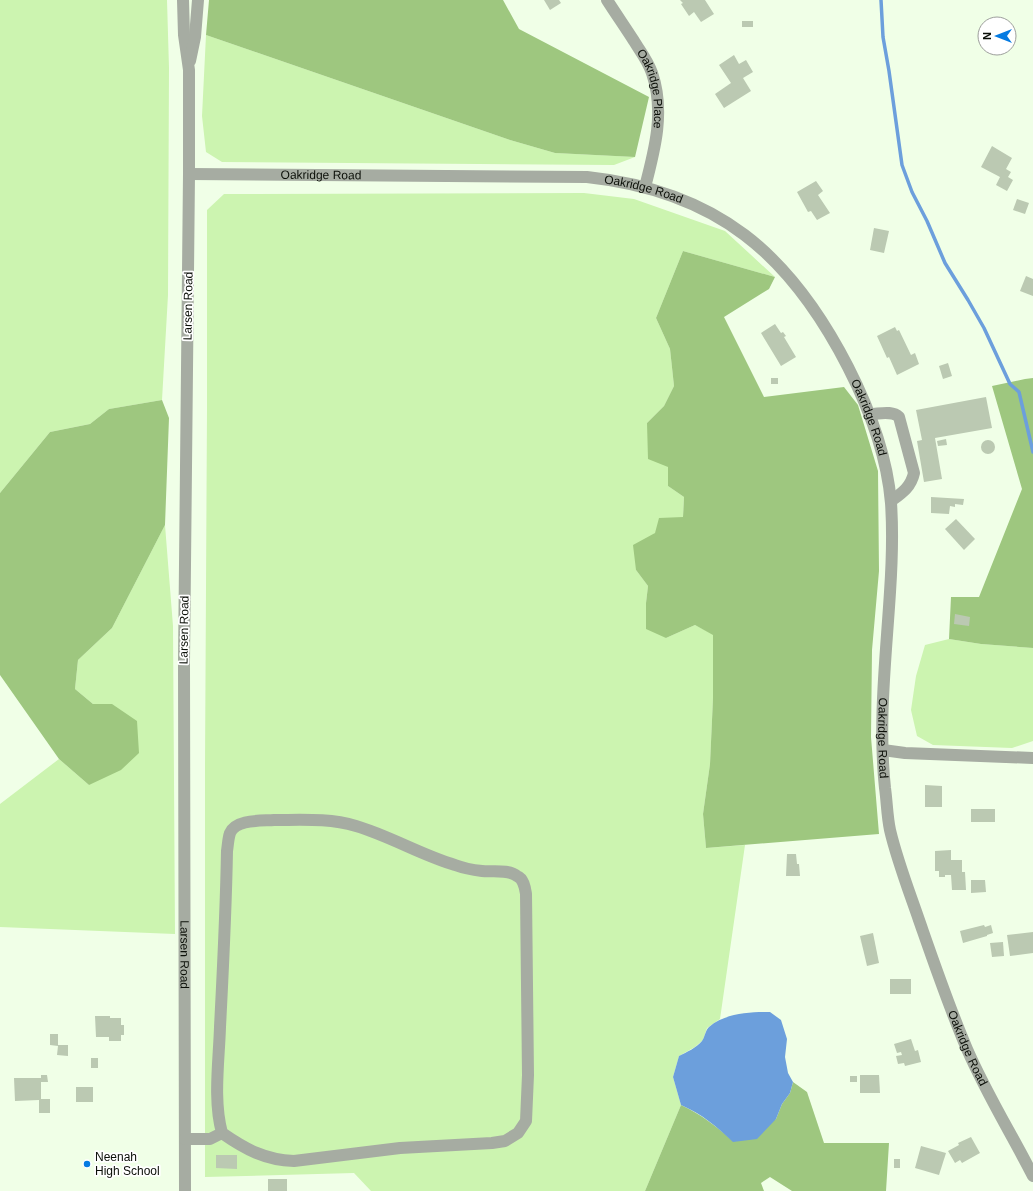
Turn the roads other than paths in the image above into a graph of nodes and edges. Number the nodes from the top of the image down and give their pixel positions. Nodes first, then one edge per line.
1 (184, 0) edge
2 (198, 0) edge
3 (607, 0) edge
4 (189, 70) junction
5 (190, 174) junction
6 (645, 187) junction
7 (870, 414) junction
8 (891, 501) junction
9 (883, 750) junction
10 (1033, 758) edge
11 (222, 1133) junction
12 (185, 1139) junction
13 (1033, 1176) edge
14 (185, 1191) edge

1 - 4 street
2 - 4 street
3 - 6 street, Oakridge Place
4 - 5 street, Larsen Road
5 - 6 street, Oakridge Road
5 - 12 street, Larsen Road
6 - 7 street, Oakridge Road
7 - 8 street, Oakridge Road
7 - 8 street
8 - 9 street, Oakridge Road
9 - 10 street
9 - 13 street, Oakridge Road
11 - 11 street
11 - 12 street
12 - 14 street, Larsen Road

